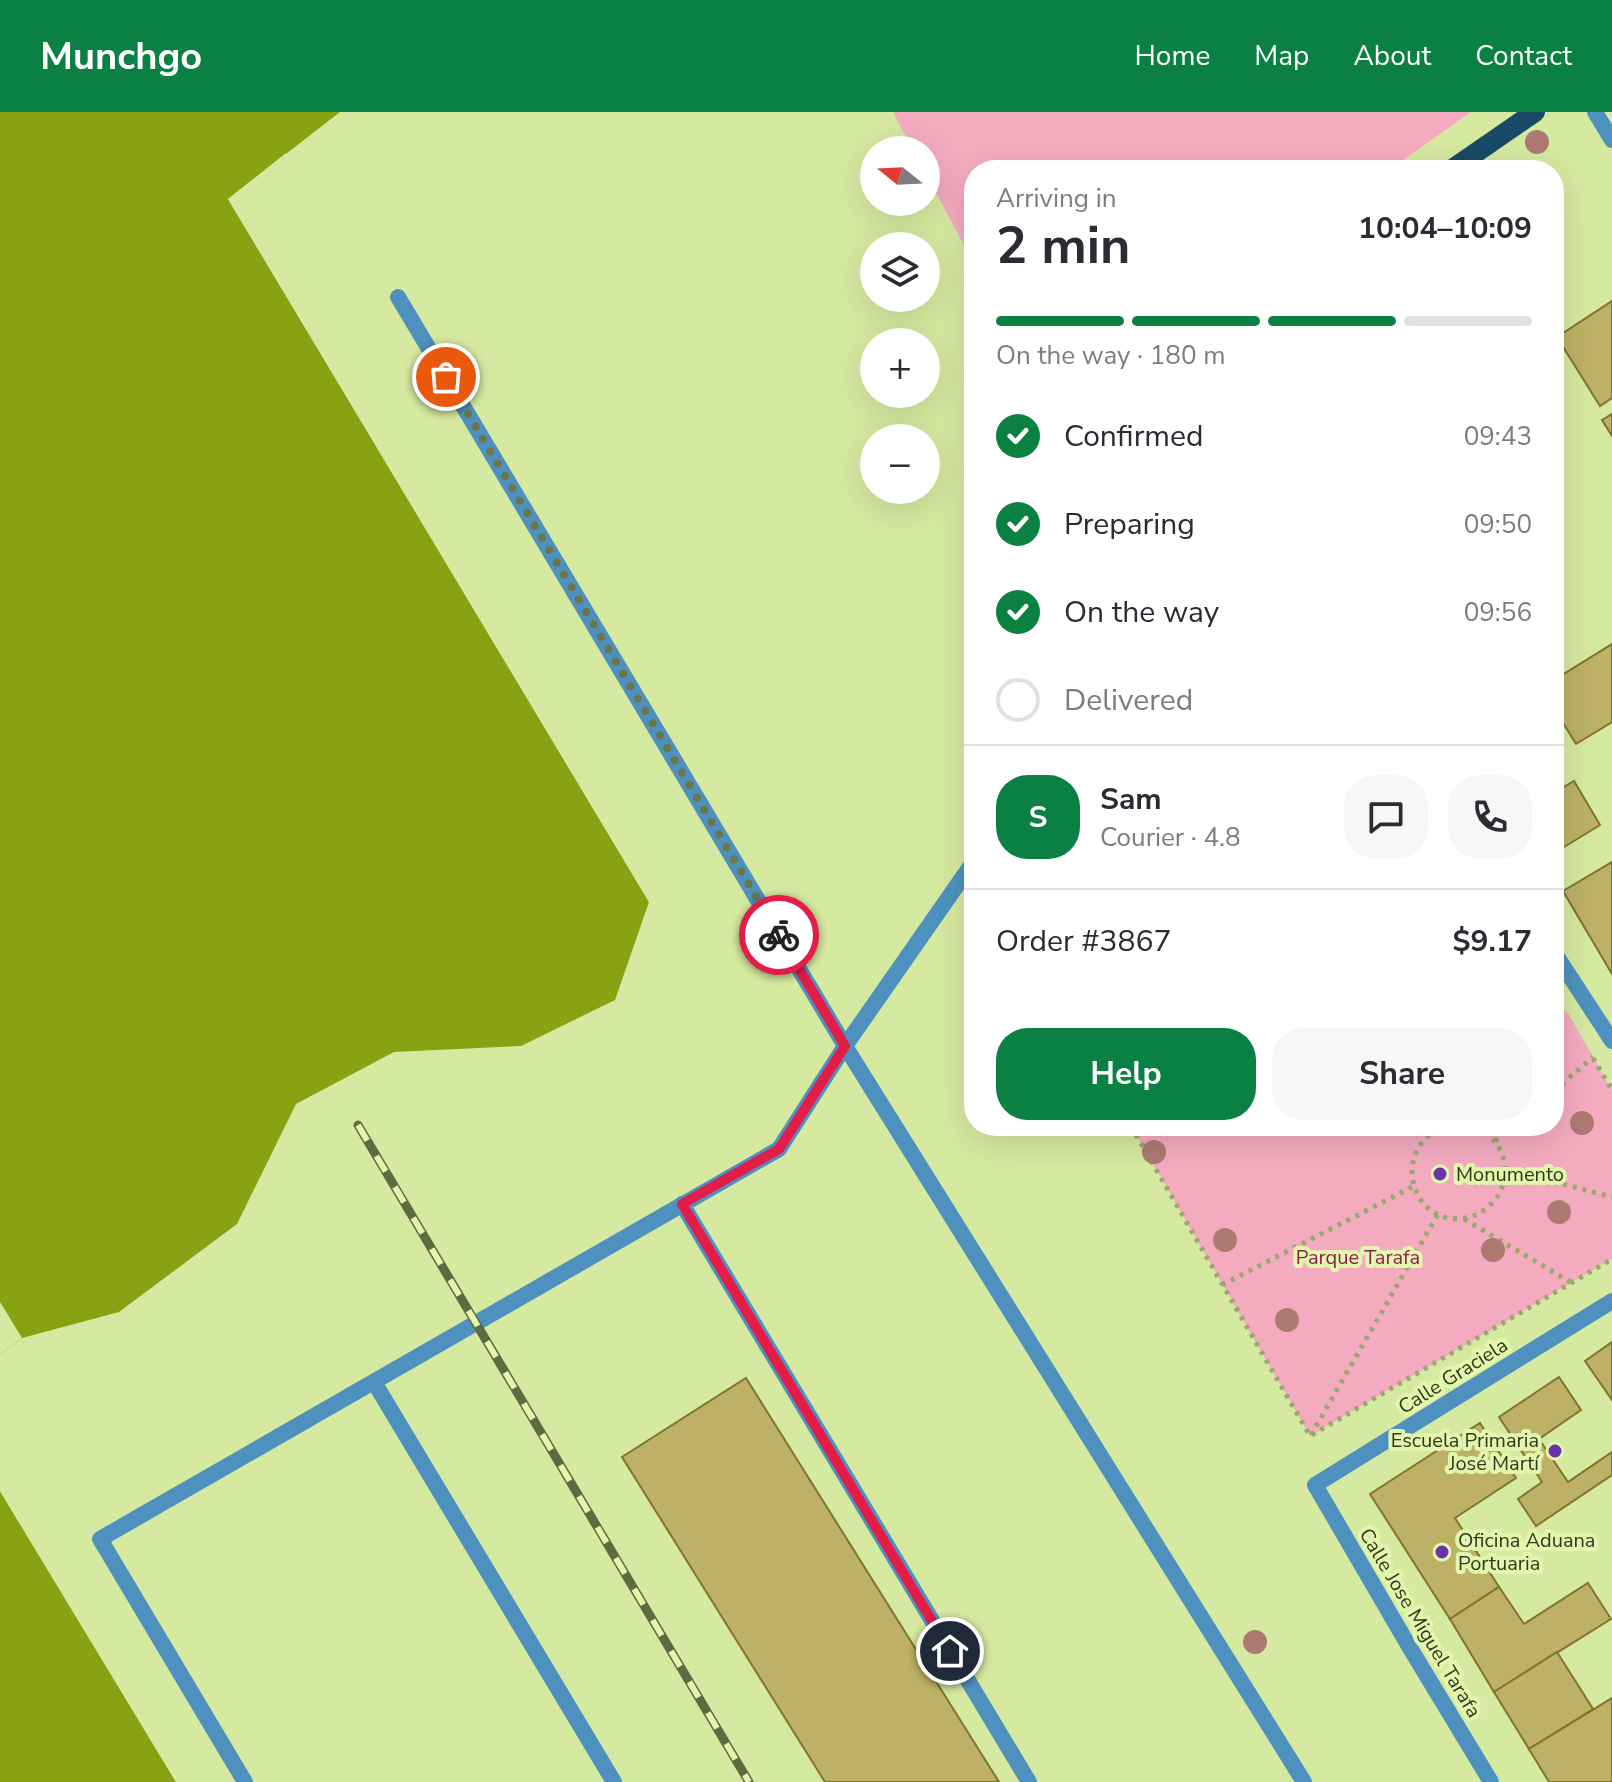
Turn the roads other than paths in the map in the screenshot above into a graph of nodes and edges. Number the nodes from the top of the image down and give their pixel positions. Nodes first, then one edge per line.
1 (1535, 112) edge
2 (1595, 112) edge
3 (1612, 140) edge
4 (1465, 160) edge
5 (398, 297) dead end
6 (964, 875) edge
7 (1564, 967) edge
8 (1612, 1041) edge
9 (845, 1046) junction
10 (682, 1204) junction
11 (1612, 1301) edge
12 (374, 1382) junction
13 (1315, 1485) joint
14 (245, 1782) edge
15 (614, 1782) edge
16 (1029, 1782) edge
17 (1304, 1782) edge
18 (1491, 1782) edge

1 - 4 main road
2 - 3 street
5 - 9 street
6 - 9 street
7 - 8 street
9 - 10 street
9 - 17 street
10 - 12 street
10 - 16 street
11 - 13 street, Calle Graciela
12 - 14 street
12 - 15 street
13 - 18 street, Calle Jose Miguel Tarafa

